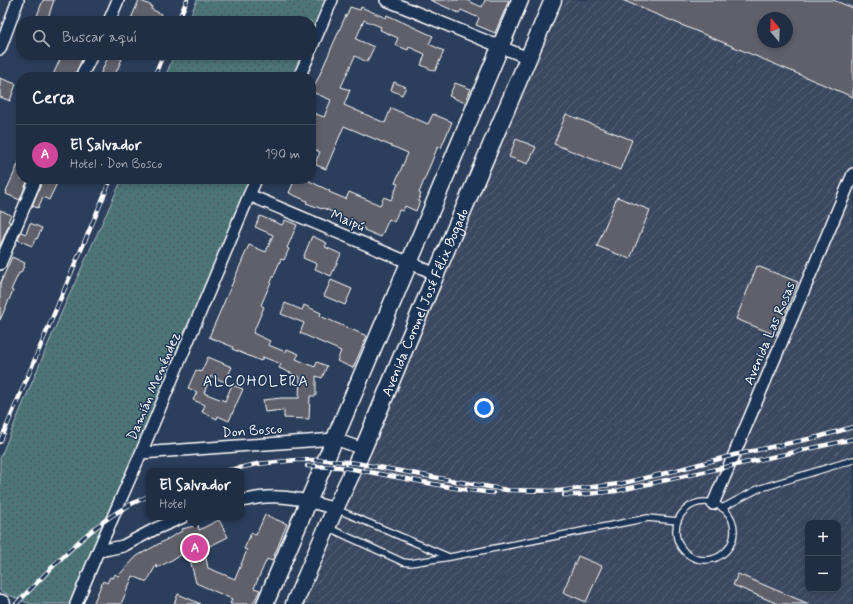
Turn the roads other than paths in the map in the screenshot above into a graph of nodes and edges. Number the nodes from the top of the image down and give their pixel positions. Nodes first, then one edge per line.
1 (18, 0) edge
2 (118, 0) edge
3 (332, 0) edge
4 (386, 0) edge
5 (520, 0) edge
6 (553, 0) edge
7 (110, 16) edge
8 (316, 37) edge
9 (500, 47) junction
10 (0, 49) edge
11 (528, 58) junction
12 (90, 60) edge
13 (307, 60) edge
14 (84, 72) edge
15 (301, 72) edge
16 (853, 174) edge
17 (34, 184) edge
18 (254, 184) edge
19 (249, 195) junction
20 (409, 262) junction
21 (0, 264) edge
22 (436, 274) junction
23 (335, 439) junction
24 (363, 449) junction
25 (141, 453) junction
26 (853, 460) edge
27 (244, 500) edge
28 (309, 500) junction
29 (718, 506) junction
30 (335, 509) junction
31 (176, 520) edge
32 (678, 520) junction
33 (327, 527) junction
34 (98, 551) junction
35 (450, 557) junction
36 (76, 604) edge
37 (265, 604) edge
38 (294, 604) edge

1 - 10 street
2 - 7 street
3 - 8 street
4 - 9 street
5 - 9 main road, Avenida Coronel José Félix Bogado
6 - 11 main road, Avenida Coronel José Félix Bogado
9 - 11 street
9 - 20 main road, Avenida Coronel José Félix Bogado
11 - 22 main road, Avenida Coronel José Félix Bogado
12 - 14 street
13 - 15 street
16 - 29 street, Avenida Las Rosas
17 - 21 street
18 - 19 street, Damián Menéndez
19 - 20 street, Maipú
19 - 25 street, Damián Menéndez
20 - 22 street, Maipú
20 - 23 main road, Avenida Coronel José Félix Bogado
22 - 24 main road, Avenida Coronel José Félix Bogado
23 - 24 street, Don Bosco
23 - 25 street, Don Bosco
23 - 28 main road, Avenida Coronel José Félix Bogado
24 - 30 main road, Avenida Coronel José Félix Bogado
25 - 34 street, Damián Menéndez
26 - 29 lane
27 - 28 street
28 - 30 street
28 - 37 main road, Avenida Coronel José Félix Bogado
29 - 32 lane
29 - 32 lane
30 - 33 main road, Avenida Coronel José Félix Bogado
30 - 35 lane
31 - 34 street
32 - 35 lane
33 - 35 lane
33 - 38 main road, Avenida Coronel José Félix Bogado
34 - 36 street, Damián Menéndez

